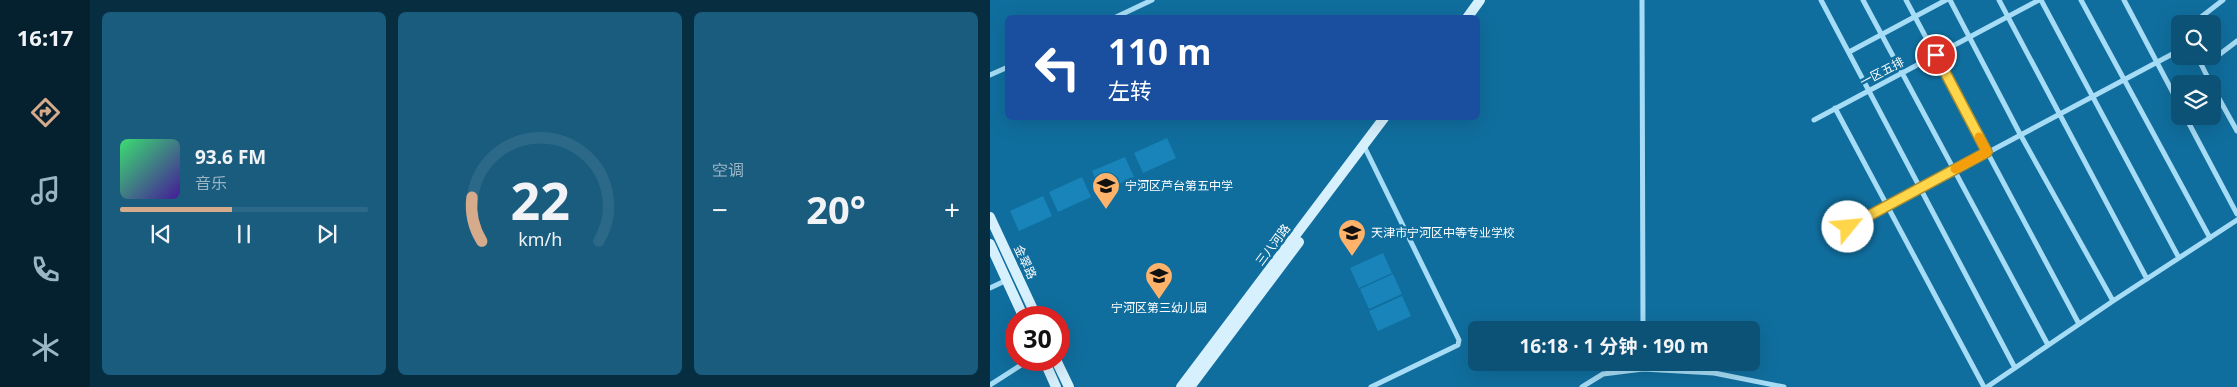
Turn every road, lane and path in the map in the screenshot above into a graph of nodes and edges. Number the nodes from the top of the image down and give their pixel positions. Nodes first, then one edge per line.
1 (1152, 0) edge
2 (1472, 0) edge
3 (1480, 0) edge
4 (1642, 0) edge
5 (1821, 0) edge
6 (1863, 0) edge
7 (1906, 0) edge
8 (1946, 0) edge
9 (1950, 0) edge
10 (1999, 0) edge
11 (2040, 0) edge
12 (2081, 0) edge
13 (2124, 0) edge
14 (2223, 0) edge
15 (1120, 15) edge
16 (1461, 15) edge
17 (1469, 15) edge
18 (2204, 15) edge
19 (1915, 17) junction
20 (2008, 17) junction
21 (1882, 35) junction
22 (1970, 37) junction
23 (2237, 41) edge
24 (1848, 52) junction
25 (2221, 53) edge
26 (1936, 55) junction
27 (2171, 55) edge
28 (2157, 62) junction
29 (1005, 68) edge
30 (1902, 73) junction
31 (990, 75) edge
32 (2124, 79) junction
33 (2171, 89) edge
34 (1868, 91) junction
35 (2092, 96) junction
36 (2221, 102) edge
37 (1835, 108) junction
38 (2059, 114) junction
39 (1383, 120) edge
40 (1390, 120) edge
41 (1814, 120) dead end
42 (2190, 125) edge
43 (2237, 131) edge
44 (2020, 134) junction
45 (1365, 149) junction
46 (1987, 152) junction
47 (1954, 170) junction
48 (1920, 188) junction
49 (1887, 206) junction
50 (2237, 214) edge
51 (990, 217) edge
52 (2237, 220) edge
53 (1848, 227) dead end
54 (2210, 238) junction
55 (990, 244) edge
56 (2179, 258) junction
57 (2147, 279) junction
58 (1007, 280) junction
59 (990, 288) edge
60 (2113, 301) junction
61 (1019, 306) edge
62 (1031, 306) edge
63 (1643, 321) edge
64 (2079, 324) junction
65 (2048, 345) junction
66 (2016, 368) junction
67 (1012, 371) edge
68 (1049, 371) edge
69 (1061, 371) edge
70 (1627, 371) edge
71 (1678, 371) edge
72 (1384, 381) junction
73 (990, 385) edge
74 (1056, 387) edge
75 (1069, 387) edge
76 (1181, 387) edge
77 (1190, 387) edge
78 (1371, 387) edge
79 (1387, 387) edge
80 (1582, 387) edge
81 (1784, 387) edge
82 (1986, 387) edge

1 - 15 street
2 - 16 street
3 - 17 street
4 - 63 street
5 - 24 street
6 - 21 street
7 - 19 street
8 - 19 street
9 - 22 street
10 - 20 street
11 - 20 street, 一区五排
11 - 35 street
12 - 32 street
13 - 28 street
14 - 18 street
19 - 21 street
19 - 26 street
20 - 22 street, 一区五排
20 - 38 street
21 - 24 street
21 - 30 street
22 - 26 street, 一区五排
22 - 44 street
23 - 25 street
24 - 34 street
26 - 30 street, 一区五排
26 - 46 street
27 - 28 street
28 - 32 street
28 - 33 street
29 - 31 street
30 - 34 street, 一区五排
30 - 47 street
32 - 35 street
32 - 54 street
34 - 37 street, 一区五排
34 - 48 street
35 - 38 street
35 - 56 street
36 - 43 street
37 - 41 street, 一区五排
37 - 49 street
38 - 44 street
38 - 57 street
39 - 45 street, 三八河路
40 - 45 street, 三八河路
42 - 50 street
44 - 46 street
44 - 60 street
45 - 72 street
45 - 76 street, 三八河路
45 - 77 street, 三八河路
46 - 47 street
46 - 64 street
47 - 48 street
47 - 65 street
48 - 49 street
48 - 66 street
49 - 53 street
49 - 82 street
51 - 62 street, 金翠路
52 - 54 street
54 - 56 street
55 - 58 street, 金翠路
56 - 57 street
57 - 60 street
58 - 59 street
58 - 61 street, 金翠路
60 - 64 street
64 - 65 street
65 - 66 street
66 - 82 street
67 - 73 street
68 - 74 street
69 - 75 street
70 - 80 street
71 - 81 street
72 - 78 street
72 - 79 street

